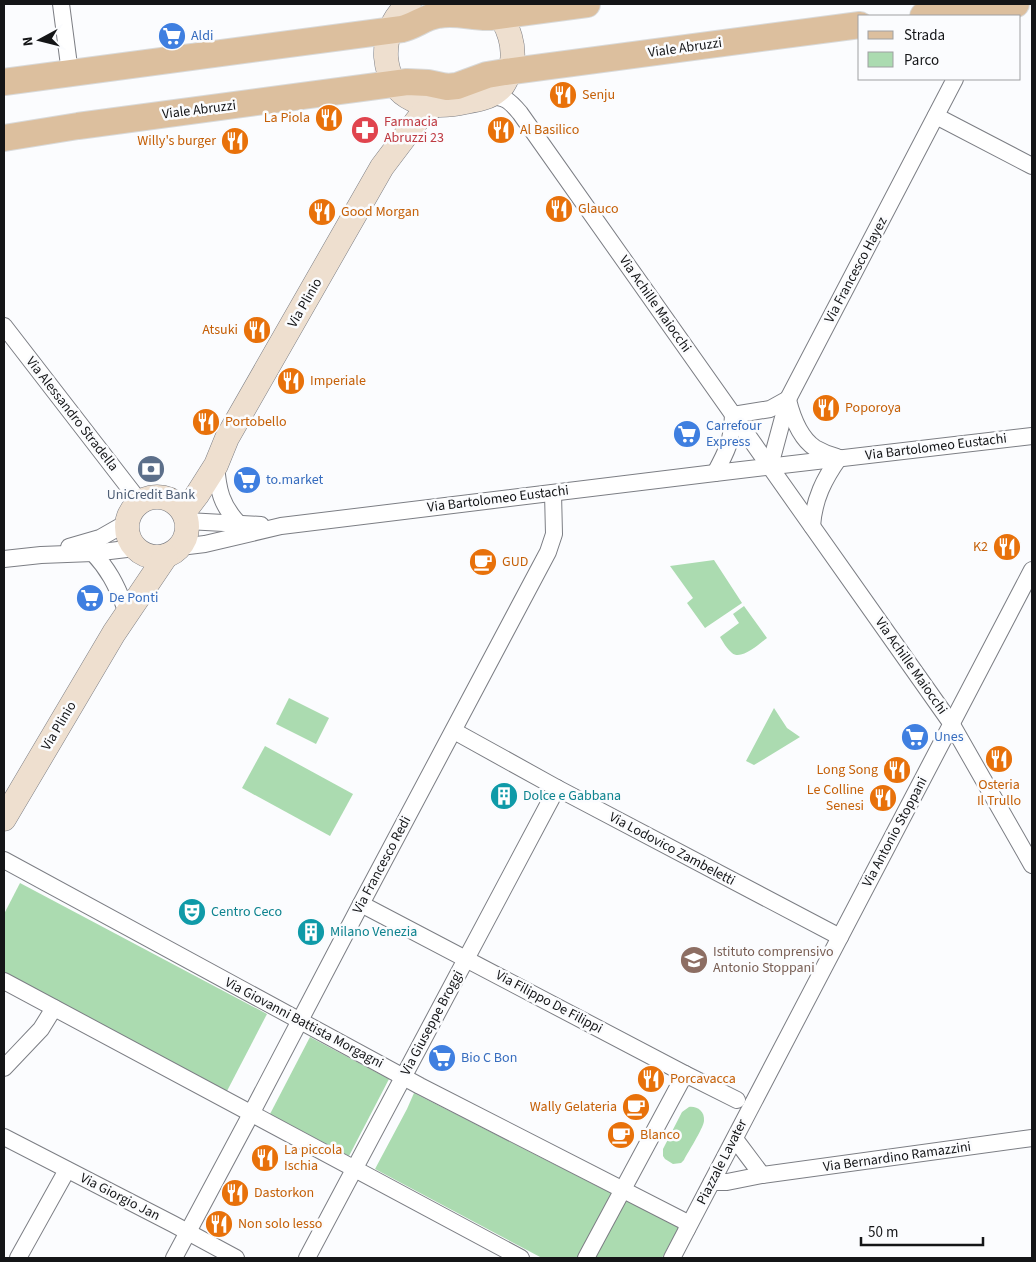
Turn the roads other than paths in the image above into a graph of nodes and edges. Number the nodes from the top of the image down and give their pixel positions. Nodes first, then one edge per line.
1 (61, 4) edge
2 (409, 4) edge
3 (587, 4) edge
4 (492, 7) edge
5 (999, 9) edge
6 (934, 15) edge
7 (858, 25) edge
8 (390, 30) junction
9 (510, 71) junction
10 (70, 73) junction
11 (955, 80) edge
12 (4, 82) edge
13 (394, 84) junction
14 (488, 96) junction
15 (435, 105) junction
16 (936, 116) junction
17 (4, 138) edge
18 (1032, 166) edge
19 (382, 168) junction
20 (4, 326) edge
21 (788, 399) junction
22 (733, 415) junction
23 (1032, 436) edge
24 (227, 438) junction
25 (839, 458) junction
26 (216, 464) junction
27 (770, 466) junction
28 (715, 473) junction
29 (553, 493) junction
30 (179, 511) junction
31 (134, 512) junction
32 (239, 524) junction
33 (281, 526) junction
34 (812, 526) junction
35 (138, 550) junction
36 (173, 552) junction
37 (93, 553) junction
38 (41, 555) junction
39 (4, 559) edge
40 (1032, 570) edge
41 (124, 605) junction
42 (114, 633) junction
43 (951, 723) junction
44 (454, 730) junction
45 (557, 788) junction
46 (4, 819) edge
47 (4, 860) edge
48 (1032, 865) edge
49 (361, 904) junction
50 (840, 937) junction
51 (466, 959) junction
52 (4, 981) edge
53 (54, 1008) junction
54 (300, 1021) junction
55 (4, 1068) edge
56 (685, 1074) junction
57 (403, 1076) junction
58 (757, 1095) joint
59 (737, 1100) dead end
60 (251, 1114) junction
61 (4, 1137) edge
62 (1032, 1138) edge
63 (735, 1139) junction
64 (354, 1169) junction
65 (67, 1170) junction
66 (762, 1175) junction
67 (712, 1182) junction
68 (624, 1190) junction
69 (687, 1229) junction
70 (188, 1232) junction
71 (18, 1258) edge
72 (174, 1258) edge
73 (236, 1258) edge
74 (307, 1258) edge
75 (522, 1258) edge
76 (586, 1258) edge
77 (672, 1258) edge

1 - 10 street
2 - 8 street
3 - 4 main road
4 - 8 main road
4 - 9 street
5 - 6 main road
7 - 9 main road, Viale Abruzzi
8 - 10 main road
8 - 13 street
9 - 13 main road, Viale Abruzzi
9 - 14 street
10 - 12 main road
11 - 16 street, Via Francesco Hayez
13 - 15 street
13 - 17 main road, Viale Abruzzi
13 - 19 street, Via Plinio
14 - 15 street
14 - 22 street, Via Achille Maiocchi
15 - 19 street, Via Plinio
16 - 18 street
16 - 21 street, Via Francesco Hayez
19 - 24 street, Via Plinio
20 - 31 street, Via Alessandro Stradella
21 - 22 street
21 - 25 street, Via Bartolomeo Eustachi
21 - 27 street, Via Francesco Hayez
22 - 27 street, Via Achille Maiocchi
22 - 28 street
23 - 25 street, Via Bartolomeo Eustachi
24 - 26 street, Via Plinio
24 - 30 street, Via Plinio
25 - 27 street, Via Bartolomeo Eustachi
25 - 34 street
26 - 30 street, Via Plinio
26 - 32 street
27 - 28 street, Via Bartolomeo Eustachi
27 - 34 street, Via Achille Maiocchi
28 - 29 street, Via Bartolomeo Eustachi
29 - 33 street, Via Bartolomeo Eustachi
29 - 44 street, Via Francesco Redi
30 - 31 street, Via Bartolomeo Eustachi
30 - 32 street, Via Bartolomeo Eustachi
30 - 36 street
31 - 35 street
31 - 38 street, Via Bartolomeo Eustachi
32 - 33 street, Via Bartolomeo Eustachi
33 - 36 street, Via Bartolomeo Eustachi
34 - 43 street, Via Achille Maiocchi
35 - 36 street, Via Bartolomeo Eustachi
35 - 37 street, Via Bartolomeo Eustachi
35 - 41 street, Via Plinio
36 - 42 street, Via Plinio
37 - 38 street, Via Bartolomeo Eustachi
37 - 41 street
38 - 39 street, Via Bartolomeo Eustachi
40 - 43 street, Via Antonio Stoppani
41 - 42 street, Via Plinio
42 - 46 street, Via Plinio
43 - 48 street, Via Achille Maiocchi
43 - 50 street, Via Antonio Stoppani
44 - 45 street, Via Lodovico Zambeletti
44 - 49 street, Via Francesco Redi
45 - 50 street, Via Lodovico Zambeletti
45 - 51 street, Via Giuseppe Broggi
47 - 54 street, Via Giovanni Battista Morgagni
49 - 51 street, Via Filippo De Filippi
49 - 54 street, Via Francesco Redi
50 - 58 street, Via Antonio Stoppani
51 - 56 street, Via Filippo De Filippi
51 - 57 street, Via Giuseppe Broggi
52 - 53 street
53 - 55 street
53 - 60 street
54 - 57 street, Via Giovanni Battista Morgagni
54 - 60 street, Via Francesco Redi
56 - 59 street, Via Filippo De Filippi
56 - 68 street
57 - 64 street, Via Giuseppe Broggi
57 - 68 street, Via Giovanni Battista Morgagni
58 - 63 street, Piazzale Lavater
60 - 64 street
60 - 70 street, Via Francesco Redi
61 - 65 street, Via Giorgio Jan
62 - 66 street, Via Bernardino Ramazzini
63 - 66 street
63 - 67 street, Piazzale Lavater
64 - 74 street, Via Giuseppe Broggi
64 - 75 street
65 - 70 street, Via Giorgio Jan
65 - 71 street
66 - 67 street, Via Bernardino Ramazzini
67 - 69 street, Piazzale Lavater
68 - 69 street
68 - 76 street
69 - 77 street, Piazzale Lavater
70 - 72 street, Via Francesco Redi
70 - 73 street, Via Giorgio Jan

